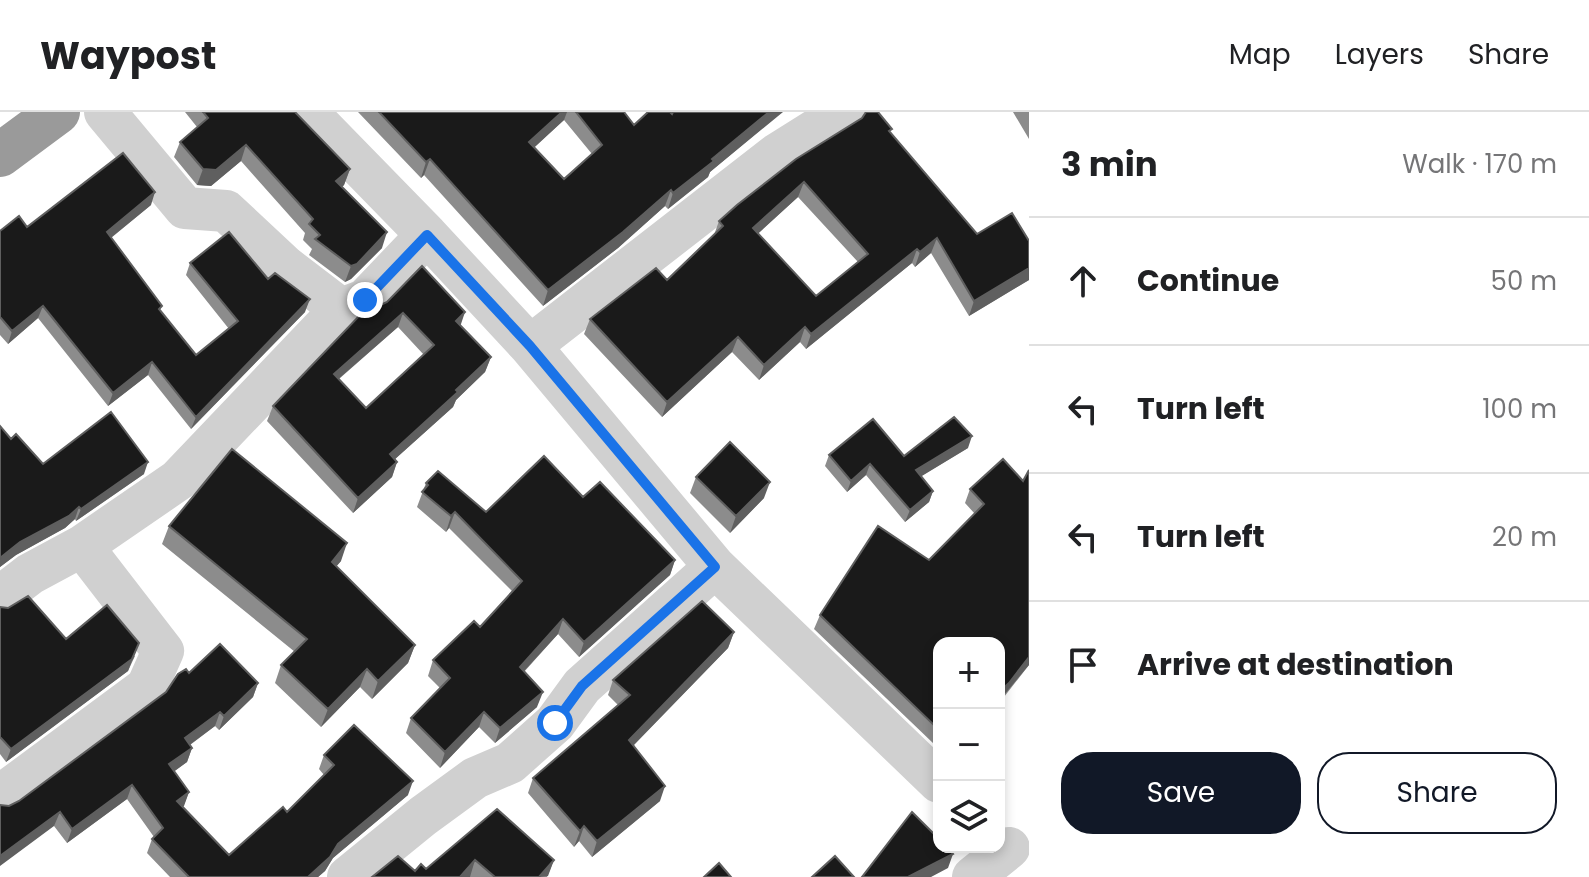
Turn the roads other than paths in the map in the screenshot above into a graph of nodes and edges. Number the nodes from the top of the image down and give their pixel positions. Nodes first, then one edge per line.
1 (58, 112) edge
2 (105, 112) edge
3 (307, 112) edge
4 (844, 112) edge
5 (0, 155) edge
6 (427, 235) junction
7 (341, 309) junction
8 (530, 346) junction
9 (82, 546) junction
10 (715, 567) junction
11 (0, 597) edge
12 (938, 781) edge
13 (0, 796) edge
14 (1012, 851) edge
15 (348, 877) edge
16 (973, 877) edge

1 - 5 highway
2 - 7 street
3 - 6 street
4 - 8 street
6 - 7 street
6 - 8 street
7 - 9 street
8 - 10 street
9 - 11 street
9 - 13 street
10 - 12 street
10 - 15 street
14 - 16 street

